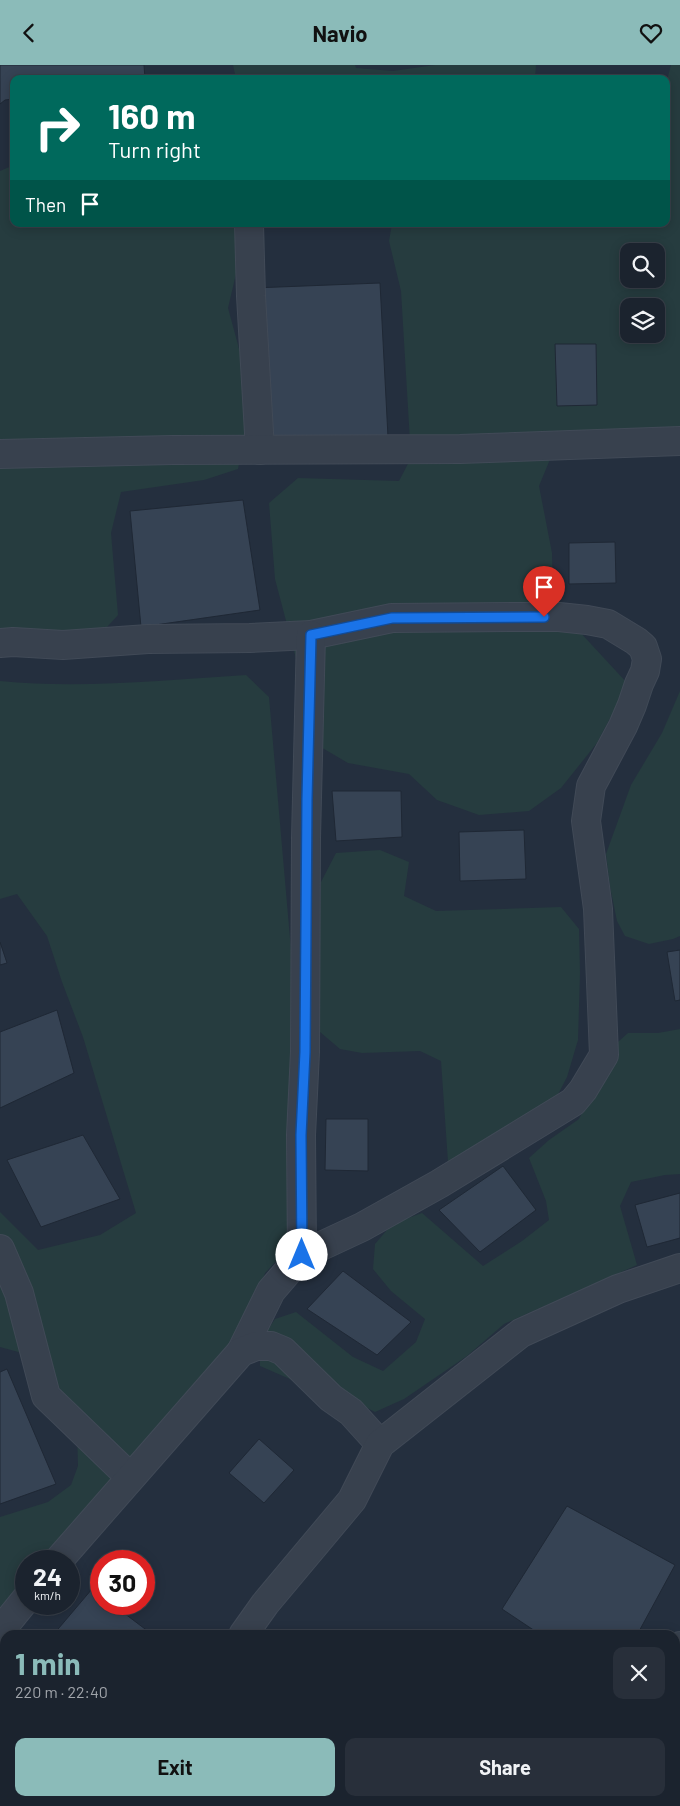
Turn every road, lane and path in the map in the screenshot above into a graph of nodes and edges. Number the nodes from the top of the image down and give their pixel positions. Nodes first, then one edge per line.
1 (249, 227) edge
2 (680, 441) edge
3 (260, 450) junction
4 (0, 454) edge
5 (311, 635) junction
6 (0, 643) edge
7 (0, 1249) edge
8 (302, 1255) junction
9 (680, 1268) edge
10 (240, 1352) junction
11 (380, 1444) junction
12 (130, 1477) junction
13 (67, 1550) edge
14 (15, 1613) edge
15 (1, 1630) edge
16 (247, 1630) edge

1 - 3 street
2 - 3 street
3 - 4 street
5 - 6 street
5 - 8 street
5 - 8 street
7 - 12 street
8 - 10 street
9 - 11 street
10 - 11 street
10 - 12 street
11 - 16 street
12 - 13 street
14 - 15 street

